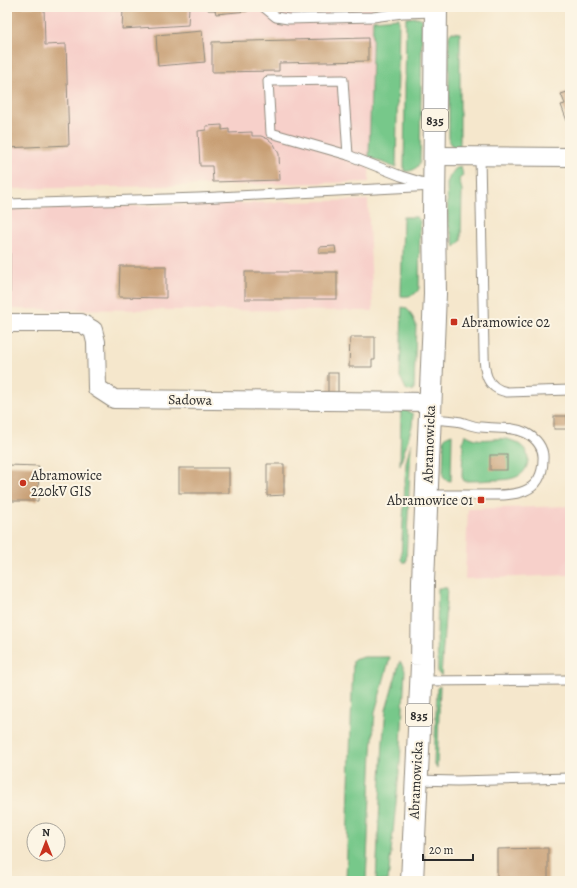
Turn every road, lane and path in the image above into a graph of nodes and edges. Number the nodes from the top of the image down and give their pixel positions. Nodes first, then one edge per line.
1 (265, 8) edge
2 (436, 10) edge
3 (348, 155) junction
4 (435, 156) junction
5 (480, 157) junction
6 (570, 157) edge
7 (434, 186) junction
8 (7, 204) edge
9 (7, 323) edge
10 (570, 390) edge
11 (431, 411) junction
12 (427, 495) junction
13 (570, 680) edge
14 (421, 681) junction
15 (570, 778) edge
16 (416, 780) junction
17 (412, 881) edge

1 - 2 lane
2 - 4 main road, Abramowicka / 835
3 - 3 lane
3 - 7 lane
4 - 5 street
4 - 7 main road, Abramowicka / 835
5 - 6 street
5 - 10 lane
7 - 8 lane
7 - 11 main road, Abramowicka / 835
9 - 11 street, Sadowa
11 - 12 main road, Abramowicka / 835
11 - 12 lane
12 - 14 main road, Abramowicka / 835
13 - 14 lane
14 - 16 main road, Abramowicka / 835
15 - 16 lane
16 - 17 main road, Abramowicka / 835

